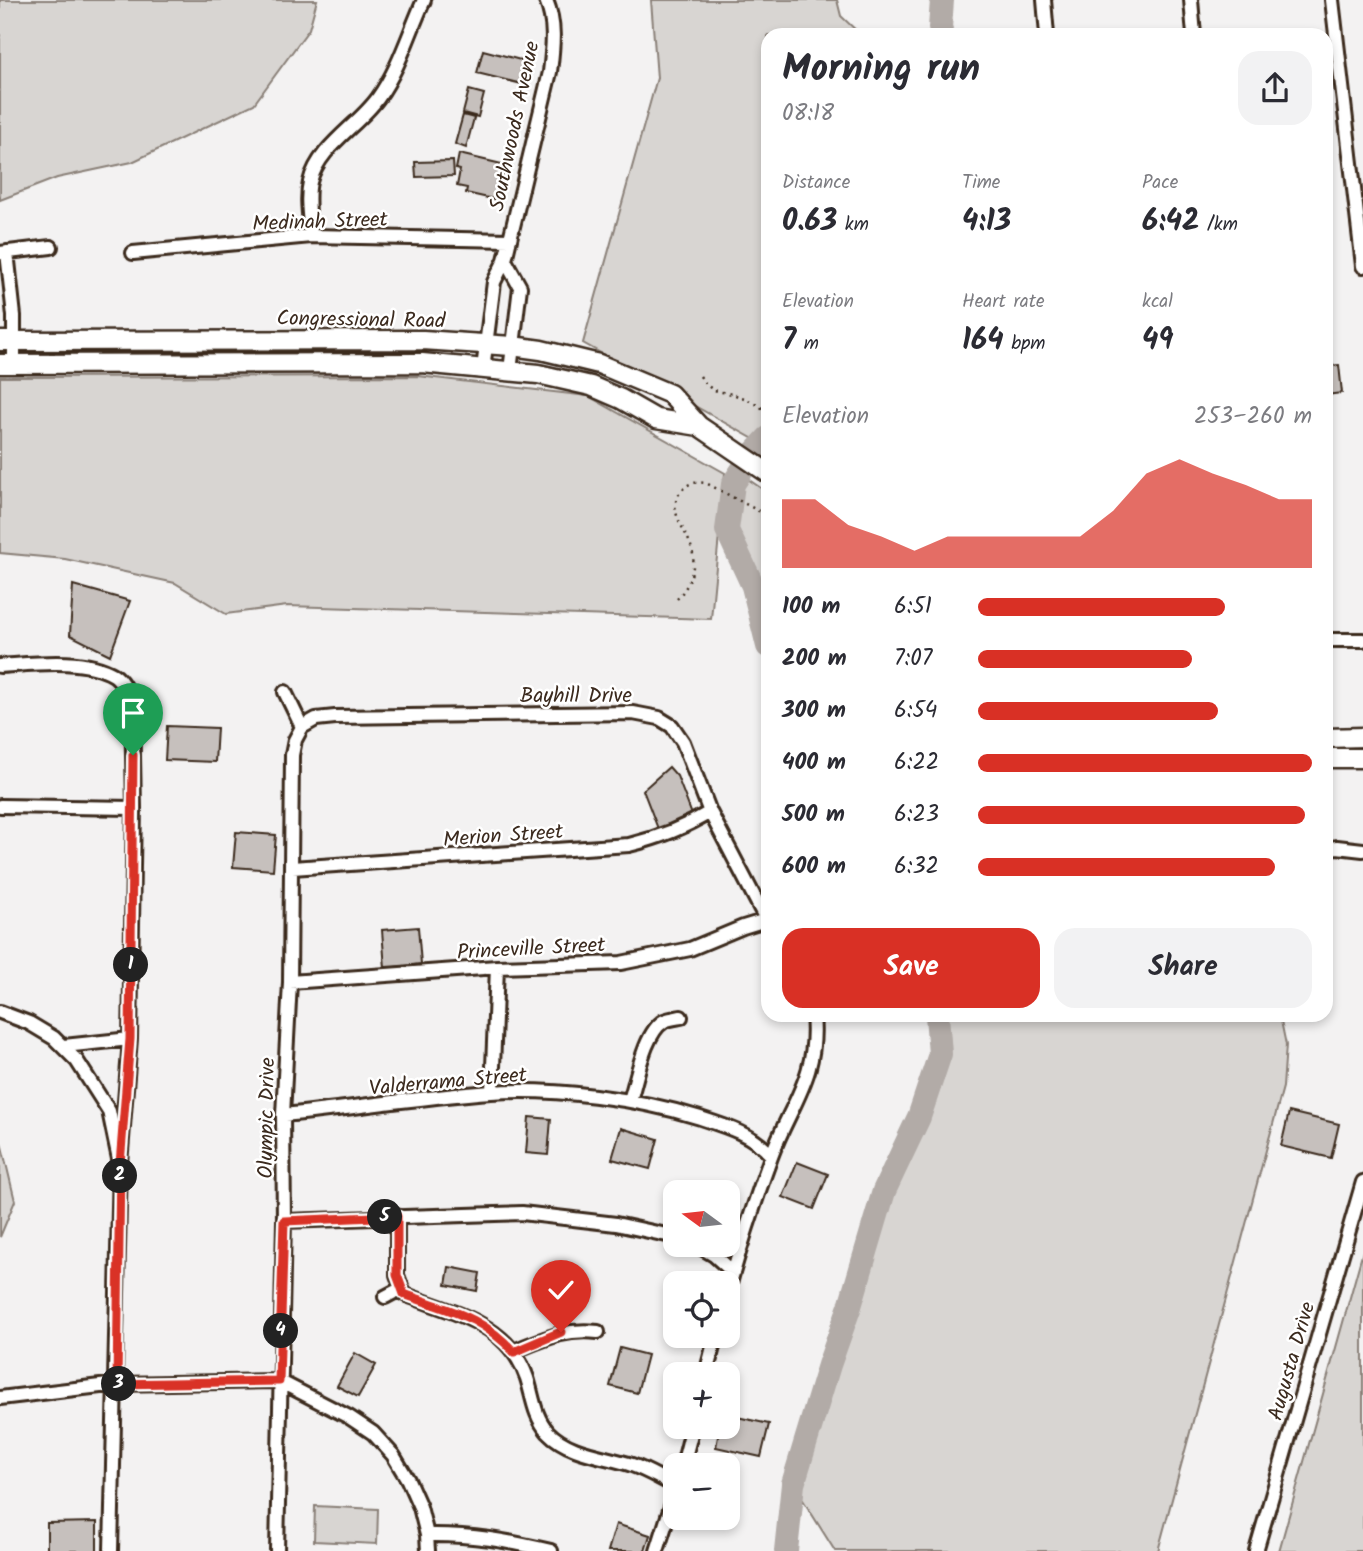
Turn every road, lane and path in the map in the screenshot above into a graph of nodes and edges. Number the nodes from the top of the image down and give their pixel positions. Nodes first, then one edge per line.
1 (424, 0) edge
2 (546, 0) edge
3 (1044, 0) edge
4 (1191, 0) edge
5 (1332, 0) edge
6 (1046, 28) edge
7 (1193, 28) edge
8 (311, 236) junction
9 (510, 240) junction
10 (51, 247) dead end
11 (4, 252) edge
12 (133, 253) dead end
13 (505, 260) junction
14 (1363, 266) edge
15 (7, 341) edge
16 (485, 344) junction
17 (512, 346) junction
18 (7, 364) edge
19 (483, 369) junction
20 (510, 372) junction
21 (700, 376) dead end
22 (761, 407) edge
23 (699, 426) junction
24 (761, 469) edge
25 (761, 512) edge
26 (677, 599) dead end
27 (1333, 640) edge
28 (1363, 640) edge
29 (0, 666) edge
30 (285, 692) dead end
31 (302, 727) junction
32 (1363, 737) edge
33 (1333, 738) edge
34 (1333, 758) edge
35 (1363, 758) edge
36 (0, 806) edge
37 (134, 808) junction
38 (710, 812) junction
39 (1333, 848) edge
40 (1363, 850) edge
41 (292, 868) junction
42 (761, 910) edge
43 (761, 923) edge
44 (497, 967) junction
45 (290, 982) junction
46 (0, 1013) edge
47 (681, 1017) dead end
48 (813, 1022) edge
49 (130, 1039) junction
50 (64, 1046) junction
51 (492, 1092) junction
52 (630, 1100) junction
53 (283, 1115) junction
54 (771, 1156) junction
55 (120, 1164) junction
56 (1363, 1182) edge
57 (397, 1216) junction
58 (284, 1221) junction
59 (663, 1234) edge
60 (715, 1257) edge
61 (732, 1271) edge
62 (733, 1271) edge
63 (400, 1289) junction
64 (385, 1297) dead end
65 (598, 1332) dead end
66 (514, 1352) junction
67 (279, 1381) junction
68 (117, 1384) junction
69 (0, 1398) edge
70 (663, 1482) edge
71 (663, 1530) edge
72 (427, 1535) junction
73 (111, 1551) edge
74 (277, 1551) edge
75 (428, 1551) edge
76 (551, 1551) edge
77 (657, 1551) edge
78 (1256, 1551) edge

1 - 8 street
2 - 9 street, Southwoods Avenue
3 - 6 street
4 - 7 street
5 - 14 street
8 - 9 street, Medinah Street
8 - 12 street, Medinah Street
9 - 13 street, Southwoods Avenue
10 - 11 street
11 - 15 street
13 - 16 street, Southwoods Avenue
13 - 17 street
15 - 16 main road, Congressional Road
15 - 18 street
16 - 17 main road, Congressional Road
16 - 19 street, Southwoods Avenue
17 - 20 street
17 - 23 main road, Congressional Road
18 - 19 main road, Congressional Road
19 - 20 main road, Congressional Road
20 - 23 main road, Congressional Road
21 - 22 path
23 - 24 main road, Congressional Road
25 - 26 path
27 - 28 street
29 - 37 street
30 - 31 street
31 - 38 street, Bayhill Drive
31 - 41 street, Olympic Drive
32 - 33 main road
34 - 35 main road
36 - 37 street
37 - 49 street
38 - 41 street, Merion Street
38 - 42 street, Bayhill Drive
39 - 40 street
41 - 45 street, Olympic Drive
43 - 44 street, Princeville Street
44 - 45 street, Princeville Street
44 - 51 street
45 - 53 street, Olympic Drive
46 - 50 street
47 - 52 street
48 - 54 street
49 - 50 street
49 - 55 street
50 - 55 street
51 - 52 street, Valderrama Street
51 - 53 street, Valderrama Street
52 - 54 street, Valderrama Street
53 - 58 street, Olympic Drive
54 - 62 street
55 - 68 street
56 - 78 street, Augusta Drive
57 - 58 street
57 - 59 street
57 - 63 street
58 - 67 street, Olympic Drive
60 - 61 street
63 - 64 street
63 - 66 street
65 - 66 street
66 - 70 street
67 - 68 street
67 - 72 street
67 - 74 street, Olympic Drive
68 - 69 street
68 - 73 street
71 - 77 street
72 - 75 street
72 - 76 street

